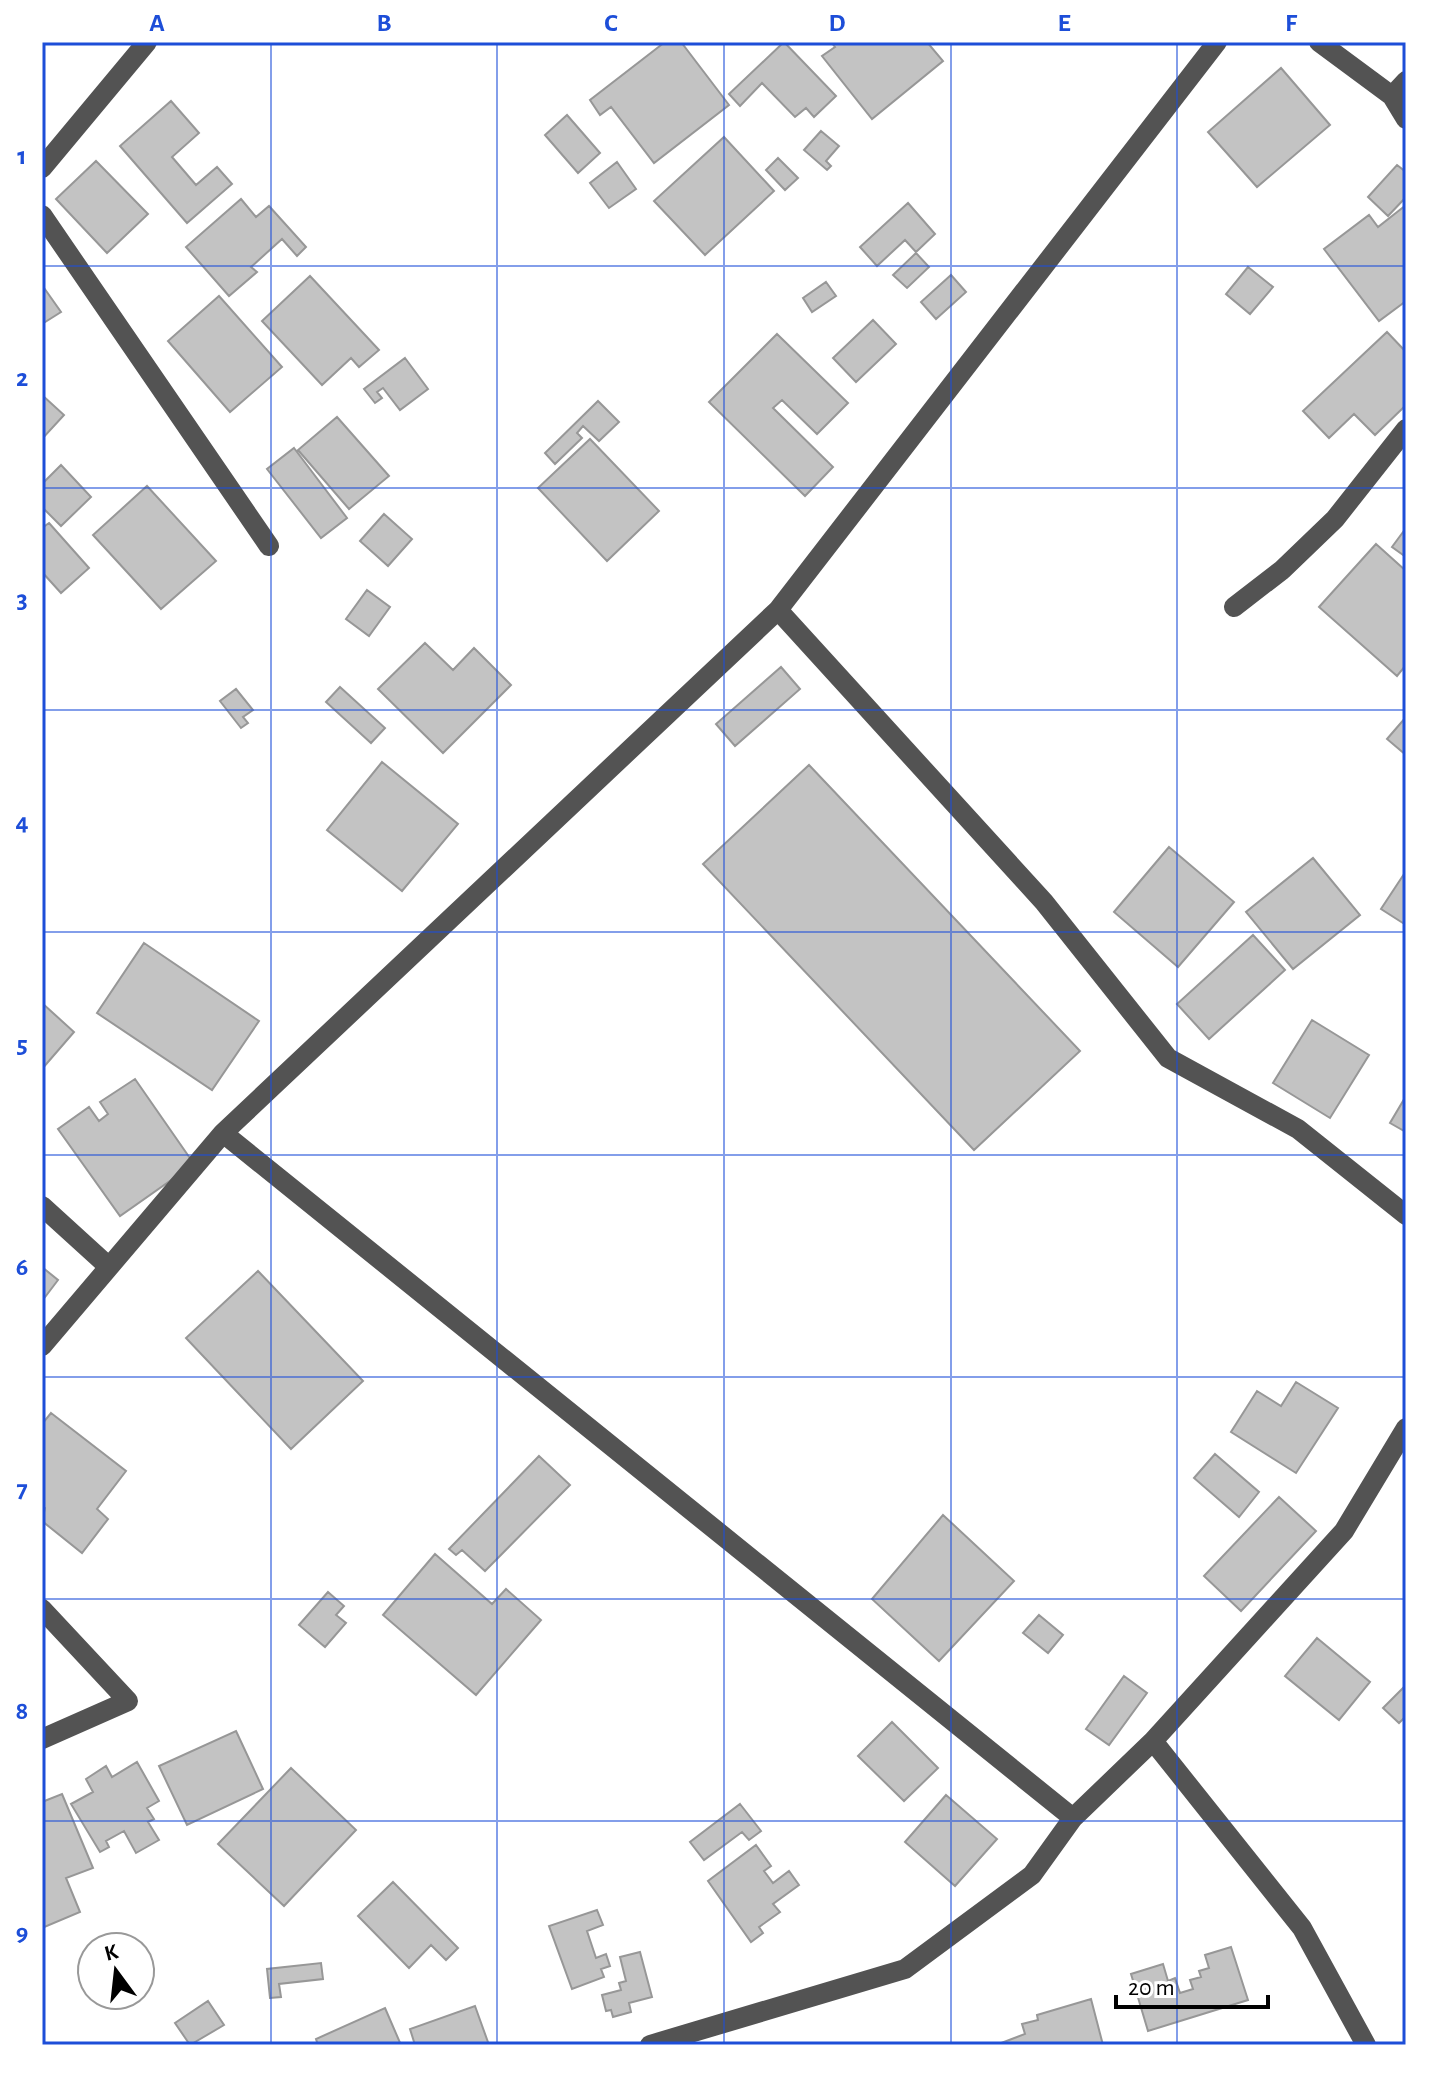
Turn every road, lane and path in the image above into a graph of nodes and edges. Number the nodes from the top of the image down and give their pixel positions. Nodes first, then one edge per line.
1 (147, 42) edge
2 (1217, 42) edge
3 (1319, 42) edge
4 (1399, 88) edge
5 (1406, 119) edge
6 (42, 168) edge
7 (42, 215) edge
8 (1406, 429) edge
9 (269, 546) dead end
10 (1234, 607) dead end
11 (778, 610) junction
12 (223, 1133) junction
13 (42, 1206) edge
14 (1406, 1215) edge
15 (109, 1267) junction
16 (42, 1346) edge
17 (1406, 1428) edge
18 (42, 1609) edge
19 (42, 1739) edge
20 (1153, 1741) junction
21 (1073, 1818) junction
22 (650, 2045) edge
23 (1366, 2045) edge

1 - 6 street
2 - 11 street
3 - 4 street
4 - 5 street
7 - 9 street
8 - 10 street
11 - 12 street
11 - 14 street
12 - 15 street
12 - 21 street
13 - 15 street
15 - 16 street
17 - 20 street
18 - 19 street
20 - 21 street
20 - 23 street
21 - 22 street

